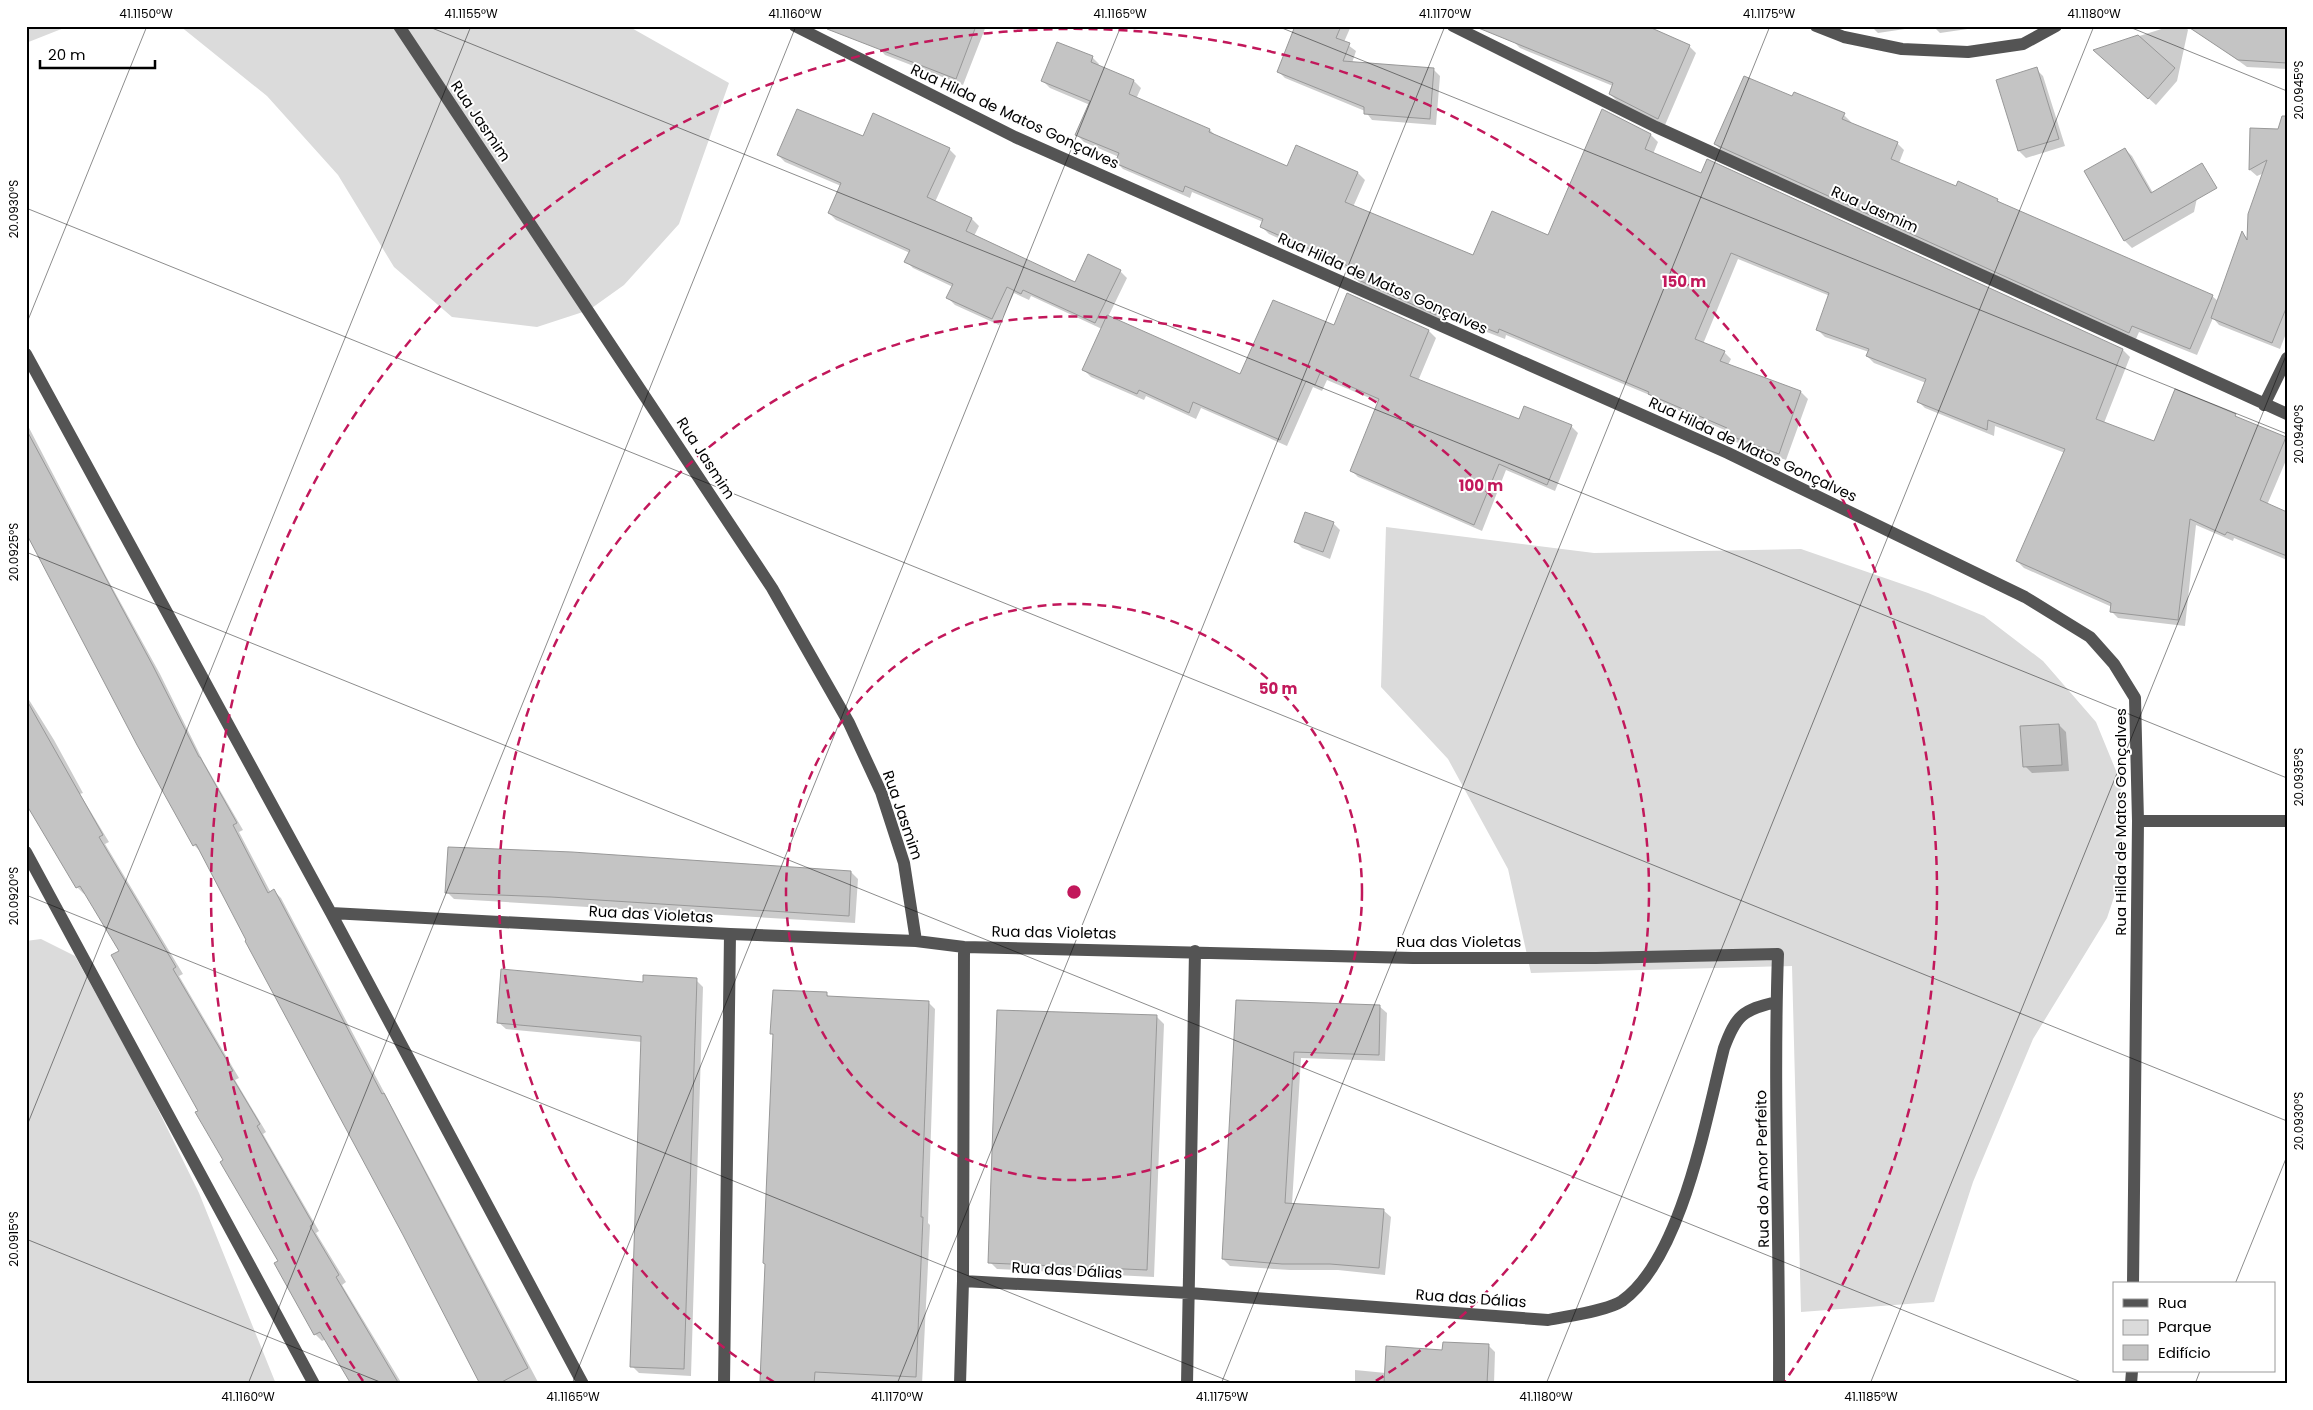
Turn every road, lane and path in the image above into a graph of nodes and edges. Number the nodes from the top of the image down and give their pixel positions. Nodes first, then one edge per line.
1 (398, 26) edge
2 (795, 26) edge
3 (1453, 26) edge
4 (1816, 26) edge
5 (2056, 26) edge
6 (26, 354) edge
7 (2287, 358) edge
8 (2264, 405) junction
9 (2287, 414) edge
10 (2138, 821) junction
11 (2287, 821) edge
12 (26, 852) edge
13 (331, 913) junction
14 (730, 934) junction
15 (916, 941) junction
16 (964, 947) junction
17 (1195, 951) junction
18 (1778, 954) joint
19 (1776, 1002) junction
20 (963, 1281) junction
21 (2132, 1282) edge
22 (1189, 1293) junction
23 (314, 1384) edge
24 (583, 1384) edge
25 (724, 1384) edge
26 (960, 1384) edge
27 (1187, 1384) edge
28 (1779, 1384) edge

1 - 15 street, Rua Jasmim
2 - 10 street, Rua Hilda de Matos Gonçalves
3 - 8 street, Rua Jasmim
4 - 5 street
6 - 13 street
7 - 8 street
8 - 9 street, Rua Jasmim
10 - 11 street
10 - 21 street, Rua Hilda de Matos Gonçalves
12 - 23 street
13 - 14 street, Rua das Violetas
13 - 24 street
14 - 15 street, Rua das Violetas
14 - 25 street
15 - 16 street, Rua das Violetas
16 - 17 street, Rua das Violetas
16 - 20 street
17 - 18 street, Rua das Violetas
17 - 22 street
18 - 19 street, Rua do Amor Perfeito
19 - 22 street, Rua das Dálias
19 - 28 street, Rua do Amor Perfeito
20 - 22 street, Rua das Dálias
20 - 26 street
22 - 27 street

